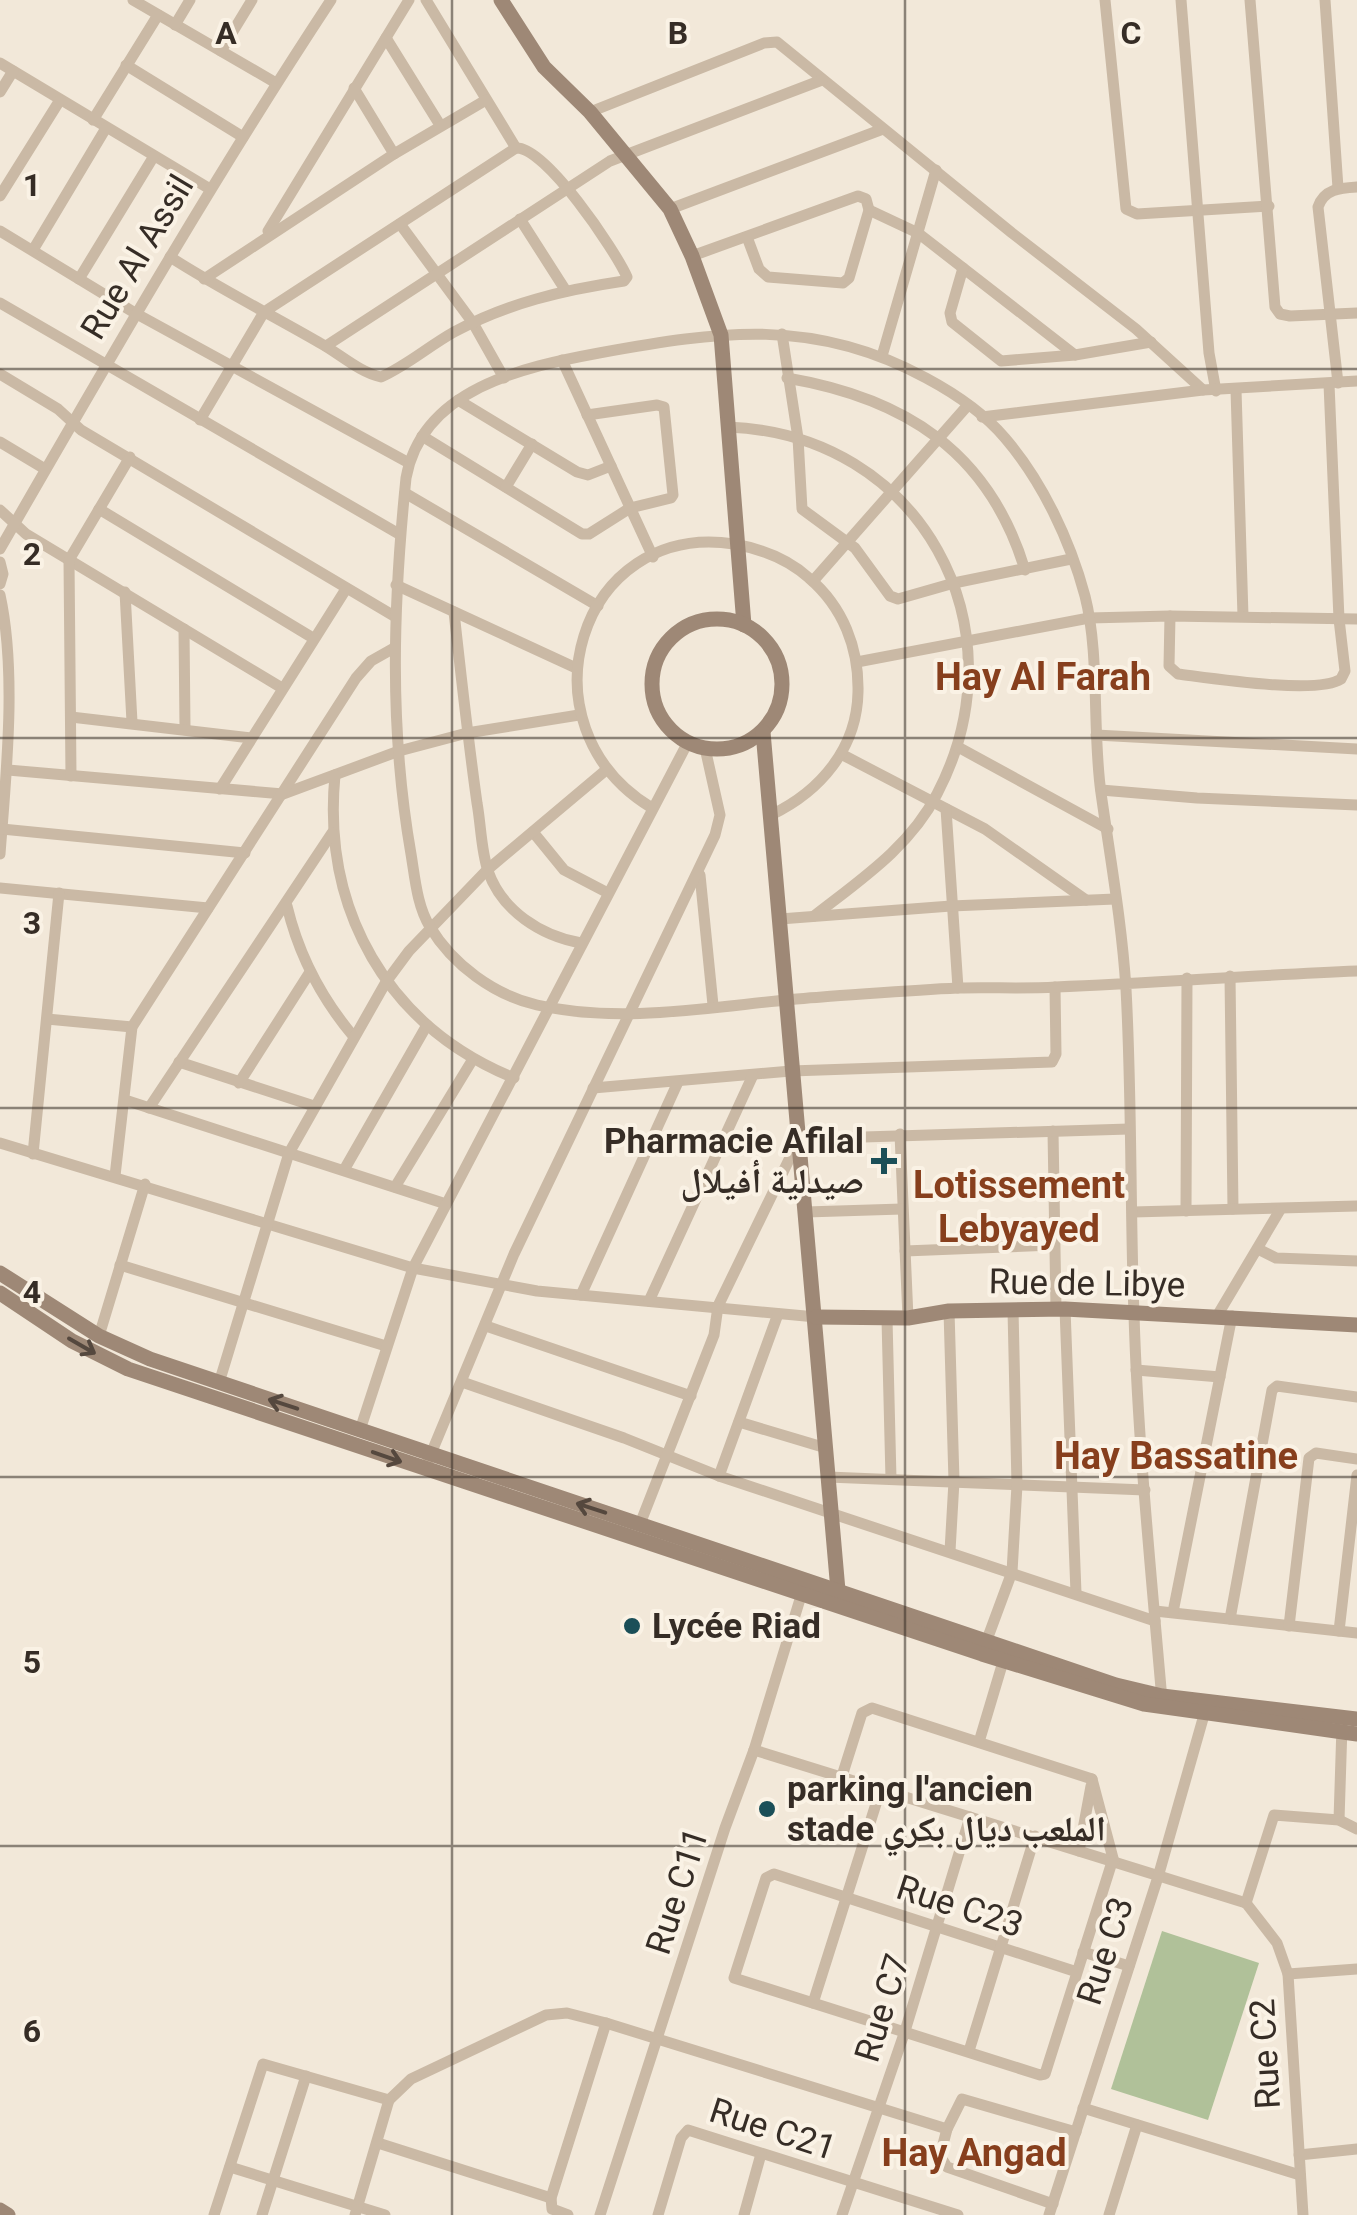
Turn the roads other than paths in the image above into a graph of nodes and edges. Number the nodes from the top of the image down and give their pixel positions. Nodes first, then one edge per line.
1 (133, 0) edge
2 (190, 0) edge
3 (252, 0) edge
4 (331, 0) edge
5 (409, 0) edge
6 (426, 0) edge
7 (501, 0) edge
8 (1105, 0) edge
9 (1181, 0) edge
10 (1250, 0) edge
11 (1325, 0) edge
12 (158, 15) junction
13 (175, 25) junction
14 (386, 38) junction
15 (221, 51) junction
16 (0, 63) edge
17 (126, 64) junction
18 (13, 71) junction
19 (822, 80) junction
20 (276, 83) junction
21 (354, 88) junction
22 (0, 92) edge
23 (60, 100) junction
24 (486, 100) junction
25 (590, 112) junction
26 (94, 120) junction
27 (440, 125) junction
28 (106, 128) junction
29 (883, 129) junction
30 (242, 136) junction
31 (516, 148) junction
32 (394, 154) junction
33 (154, 156) junction
34 (627, 156) junction
35 (936, 170) junction
36 (1357, 187) edge
37 (567, 188) junction
38 (1338, 188) junction
39 (210, 189) junction
40 (0, 196) edge
41 (1268, 206) junction
42 (670, 209) junction
43 (870, 210) junction
44 (1198, 212) junction
45 (520, 219) junction
46 (400, 224) junction
47 (0, 230) edge
48 (918, 233) junction
49 (266, 235) junction
50 (747, 237) junction
51 (32, 250) junction
52 (692, 256) junction
53 (170, 257) junction
54 (962, 268) junction
55 (436, 272) junction
56 (80, 279) junction
57 (204, 279) junction
58 (566, 291) junction
59 (0, 303) edge
60 (135, 312) junction
61 (264, 312) junction
62 (1357, 313) edge
63 (1330, 315) junction
64 (473, 323) junction
65 (782, 334) junction
66 (721, 335) junction
67 (1151, 342) junction
68 (326, 346) junction
69 (1075, 355) junction
70 (882, 356) junction
71 (562, 360) junction
72 (231, 365) junction
73 (104, 366) junction
74 (0, 374) edge
75 (504, 378) junction
76 (787, 378) junction
77 (1357, 381) edge
78 (1334, 384) junction
79 (1209, 390) junction
80 (1236, 390) junction
81 (458, 400) junction
82 (968, 405) junction
83 (587, 416) junction
84 (982, 417) junction
85 (200, 420) junction
86 (71, 423) junction
87 (728, 427) junction
88 (422, 436) junction
89 (798, 438) junction
90 (940, 438) junction
91 (0, 442) edge
92 (532, 444) junction
93 (130, 457) junction
94 (409, 463) junction
95 (611, 466) junction
96 (45, 469) junction
97 (506, 487) junction
98 (892, 490) junction
99 (404, 493) junction
100 (630, 508) junction
101 (99, 509) junction
102 (0, 510) edge
103 (15, 522) junction
104 (399, 534) junction
105 (848, 542) junction
106 (736, 545) junction
107 (0, 549) edge
108 (653, 556) junction
109 (1071, 558) junction
110 (69, 560) junction
111 (0, 562) edge
112 (1025, 570) junction
113 (813, 581) junction
114 (954, 583) junction
115 (0, 584) edge
116 (396, 585) junction
117 (346, 589) junction
118 (126, 592) junction
119 (0, 595) edge
120 (598, 606) junction
121 (454, 612) junction
122 (394, 616) junction
123 (1170, 616) junction
124 (1243, 616) junction
125 (1089, 618) junction
126 (1339, 619) junction
127 (1357, 619) edge
128 (744, 625) junction
129 (184, 630) junction
130 (313, 638) junction
131 (968, 640) junction
132 (394, 648) junction
133 (857, 662) junction
134 (576, 668) junction
135 (282, 688) junction
136 (579, 715) junction
137 (71, 717) junction
138 (132, 722) junction
139 (185, 728) junction
140 (763, 732) junction
141 (467, 733) junction
142 (1096, 735) junction
143 (251, 738) junction
144 (688, 742) junction
145 (958, 747) junction
146 (705, 748) junction
147 (1357, 749) edge
148 (399, 751) junction
149 (841, 754) junction
150 (8, 770) junction
151 (606, 770) junction
152 (335, 775) junction
153 (71, 776) junction
154 (220, 789) junction
155 (1100, 790) junction
156 (283, 794) junction
157 (932, 804) junction
158 (1357, 804) edge
159 (652, 808) junction
160 (946, 808) junction
161 (771, 814) junction
162 (2, 830) edge
163 (1108, 830) junction
164 (333, 832) junction
165 (533, 832) junction
166 (245, 853) junction
167 (0, 854) edge
168 (488, 870) junction
169 (700, 872) junction
170 (0, 888) edge
171 (608, 893) junction
172 (58, 894) junction
173 (1115, 900) junction
174 (1087, 901) junction
175 (287, 906) junction
176 (951, 906) junction
177 (208, 908) junction
178 (814, 916) junction
179 (780, 919) junction
180 (431, 929) junction
181 (581, 942) junction
182 (1357, 971) edge
183 (310, 972) junction
184 (1230, 976) junction
185 (1187, 978) junction
186 (386, 982) junction
187 (1126, 982) junction
188 (1054, 987) junction
189 (958, 988) junction
190 (788, 999) junction
191 (713, 1005) junction
192 (548, 1007) junction
193 (628, 1014) junction
194 (47, 1019) junction
195 (427, 1025) junction
196 (132, 1027) junction
197 (354, 1038) junction
198 (472, 1058) junction
199 (179, 1062) junction
200 (792, 1071) junction
201 (753, 1075) junction
202 (514, 1078) junction
203 (239, 1082) junction
204 (678, 1082) junction
205 (593, 1088) junction
206 (125, 1100) junction
207 (314, 1106) junction
208 (149, 1108) junction
209 (1129, 1129) junction
210 (1053, 1131) junction
211 (900, 1134) junction
212 (799, 1139) junction
213 (0, 1143) edge
214 (290, 1153) junction
215 (33, 1154) junction
216 (344, 1170) junction
217 (114, 1176) junction
218 (145, 1184) junction
219 (396, 1187) junction
220 (446, 1204) junction
221 (1357, 1206) edge
222 (902, 1209) junction
223 (1233, 1210) junction
224 (1280, 1210) junction
225 (1186, 1211) junction
226 (806, 1212) junction
227 (1133, 1212) junction
228 (268, 1223) junction
229 (1053, 1246) junction
230 (1258, 1249) junction
231 (905, 1251) junction
232 (1357, 1261) edge
233 (120, 1264) junction
234 (413, 1268) junction
235 (0, 1274) edge
236 (501, 1286) junction
237 (0, 1292) edge
238 (581, 1295) junction
239 (648, 1301) junction
240 (243, 1302) junction
241 (718, 1306) junction
242 (1061, 1309) junction
243 (1013, 1310) junction
244 (949, 1311) junction
245 (1134, 1313) junction
246 (778, 1314) junction
247 (1224, 1316) junction
248 (816, 1317) junction
249 (887, 1318) junction
250 (908, 1318) junction
251 (1357, 1325) edge
252 (486, 1326) junction
253 (99, 1336) junction
254 (386, 1346) junction
255 (1136, 1370) junction
256 (1220, 1378) junction
257 (462, 1382) junction
258 (220, 1383) junction
259 (691, 1396) junction
260 (1357, 1397) edge
261 (738, 1422) junction
262 (360, 1430) junction
263 (826, 1448) junction
264 (668, 1456) junction
265 (1357, 1459) edge
266 (427, 1462) junction
267 (1357, 1474) edge
268 (719, 1476) junction
269 (828, 1477) junction
270 (891, 1478) junction
271 (954, 1481) junction
272 (1016, 1485) junction
273 (1074, 1486) junction
274 (1144, 1490) junction
275 (831, 1513) junction
276 (640, 1524) junction
277 (950, 1551) junction
278 (1012, 1572) junction
279 (803, 1588) junction
280 (1076, 1593) junction
281 (839, 1600) junction
282 (1173, 1612) junction
283 (1155, 1616) junction
284 (1230, 1619) junction
285 (1289, 1626) junction
286 (1339, 1631) junction
287 (1357, 1633) edge
288 (984, 1648) junction
289 (1005, 1655) junction
290 (1162, 1703) junction
291 (1206, 1709) junction
292 (1349, 1726) edge
293 (979, 1742) junction
294 (754, 1750) junction
295 (842, 1776) junction
296 (1092, 1779) junction
297 (881, 1788) junction
298 (970, 1816) junction
299 (1338, 1820) junction
300 (1357, 1829) edge
301 (1035, 1836) junction
302 (1079, 1851) junction
303 (1113, 1862) junction
304 (1158, 1876) junction
305 (845, 1898) junction
306 (1246, 1902) junction
307 (936, 1928) junction
308 (999, 1947) junction
309 (1083, 1952) junction
310 (1129, 1966) junction
311 (1357, 1970) edge
312 (1076, 1972) junction
313 (1288, 1974) junction
314 (814, 2003) junction
315 (606, 2023) junction
316 (905, 2031) junction
317 (659, 2039) junction
318 (968, 2050) junction
319 (306, 2076) junction
320 (390, 2100) junction
321 (880, 2107) junction
322 (1084, 2108) junction
323 (1137, 2125) junction
324 (948, 2129) junction
325 (1076, 2132) junction
326 (378, 2143) junction
327 (1357, 2149) edge
328 (761, 2154) junction
329 (1298, 2155) junction
330 (230, 2167) junction
331 (1300, 2175) junction
332 (274, 2180) junction
333 (852, 2183) junction
334 (551, 2198) junction
335 (915, 2209) edge
336 (1051, 2209) edge
337 (0, 2210) edge
338 (356, 2211) edge
339 (8, 2215) edge
340 (214, 2215) edge
341 (262, 2215) edge
342 (385, 2215) edge
343 (568, 2215) edge
344 (600, 2215) edge
345 (658, 2215) edge
346 (744, 2215) edge
347 (842, 2215) edge
348 (958, 2215) edge
349 (1109, 2215) edge
350 (1303, 2215) edge

1 - 12 street
2 - 13 street
3 - 15 street
4 - 20 street, Rue Al Assil
5 - 14 street
6 - 24 street
7 - 25 street
8 - 44 street
9 - 44 street
10 - 41 street
11 - 38 street
12 - 13 street
12 - 17 street
13 - 15 street
14 - 21 street
14 - 27 street
15 - 20 street
16 - 18 street
17 - 26 street
17 - 30 street
18 - 22 street
18 - 23 street
19 - 25 street
19 - 29 street
19 - 34 street
20 - 30 street, Rue Al Assil
21 - 32 street
21 - 49 street
23 - 26 street
23 - 40 street
24 - 27 street
24 - 31 street
25 - 34 street
26 - 28 street
27 - 32 street
28 - 33 street
28 - 51 street
29 - 35 street
29 - 42 street
30 - 39 street, Rue Al Assil
31 - 37 street
31 - 46 street
32 - 49 street
33 - 39 street
33 - 56 street
34 - 37 street
34 - 42 street
35 - 48 street
35 - 67 street
36 - 38 street
37 - 45 street
37 - 58 street
38 - 63 street
39 - 53 street, Rue Al Assil
41 - 44 street
41 - 63 street
42 - 52 street
43 - 48 street
43 - 50 street
43 - 50 street
44 - 79 street
45 - 55 street
45 - 58 street
46 - 55 street
46 - 61 street
47 - 51 street
48 - 54 street
48 - 70 street
49 - 57 street
50 - 52 street
51 - 56 street
52 - 66 street
53 - 57 street
53 - 60 street, Rue Al Assil
54 - 69 street
54 - 69 street
55 - 64 street
55 - 68 street
56 - 60 street
57 - 61 street
58 - 64 street
59 - 73 street
60 - 72 street
60 - 73 street, Rue Al Assil
61 - 68 street
61 - 72 street
62 - 63 street
63 - 78 street
64 - 68 street
64 - 75 street
65 - 66 street
65 - 70 street
65 - 76 street
66 - 71 street
66 - 87 street
67 - 69 street
67 - 79 street
70 - 82 street
71 - 75 street
71 - 83 street
72 - 85 street
72 - 94 street
73 - 85 street
73 - 86 street, Rue Al Assil
74 - 86 street
75 - 81 street
76 - 89 street
76 - 90 street
77 - 78 street
78 - 80 street
78 - 126 street
79 - 80 street
79 - 84 street
80 - 124 street
81 - 88 street
81 - 92 street
82 - 84 street
82 - 90 street
83 - 95 street
83 - 100 street
84 - 109 street
85 - 104 street
86 - 93 street
86 - 96 street, Rue Al Assil
87 - 89 street
87 - 106 street
88 - 94 street
88 - 97 street
89 - 98 street
89 - 105 street
90 - 98 street
90 - 112 street
91 - 96 street
92 - 95 street
92 - 97 street
93 - 101 street
93 - 117 street
94 - 99 street
95 - 100 street
96 - 103 street, Rue Al Assil
97 - 100 street
98 - 105 street
98 - 114 street
99 - 104 street
99 - 120 street
100 - 108 street
101 - 110 street
101 - 130 street
102 - 103 street
103 - 107 street, Rue Al Assil
103 - 110 street
104 - 116 street
105 - 113 street
105 - 114 street
106 - 108 street
106 - 113 street
106 - 128 street
108 - 120 street
109 - 112 street
109 - 125 street
110 - 118 street
110 - 137 street
111 - 115 street
112 - 114 street
113 - 133 street
114 - 131 street
116 - 121 street
116 - 122 street
117 - 122 street
117 - 130 street
118 - 129 street
118 - 138 street
119 - 150 street
120 - 134 street
121 - 134 street
121 - 141 street
122 - 132 street
123 - 124 street
123 - 125 street
123 - 126 street
124 - 126 street
125 - 131 street
125 - 142 street
126 - 127 street
128 - 140 street
128 - 144 street
129 - 135 street
129 - 139 street
130 - 135 street
131 - 133 street
131 - 145 street
132 - 148 street
132 - 156 street
133 - 149 street
134 - 136 street
135 - 143 street
136 - 141 street
136 - 151 street
137 - 138 street
137 - 153 street
138 - 139 street
139 - 143 street
140 - 146 street
140 - 161 street
141 - 148 street
141 - 168 street
142 - 147 street
142 - 155 street
143 - 154 street
144 - 146 street
144 - 159 street
145 - 157 street
145 - 163 street
146 - 169 street
148 - 152 street
148 - 180 street
149 - 157 street
149 - 161 street
150 - 153 street
150 - 162 street
151 - 159 street
151 - 165 street
152 - 156 street
152 - 164 street
153 - 154 street
154 - 156 street
155 - 158 street
155 - 163 street
156 - 166 street
157 - 160 street
157 - 178 street
159 - 171 street
160 - 174 street
160 - 176 street
161 - 179 street
162 - 166 street
162 - 167 street
163 - 173 street
164 - 175 street
164 - 186 street
165 - 168 street
165 - 171 street
166 - 177 street
168 - 180 street
168 - 181 street
169 - 191 street
169 - 193 street
170 - 172 street
171 - 181 street
172 - 177 street
172 - 194 street
173 - 174 street
173 - 187 street
174 - 176 street
175 - 183 street
175 - 199 street
176 - 178 street
176 - 189 street
177 - 196 street
178 - 179 street
179 - 190 street
180 - 186 street
180 - 192 street
181 - 192 street
182 - 184 street
183 - 197 street
183 - 203 street
184 - 185 street
184 - 223 street
185 - 187 street
185 - 225 street
186 - 195 street
186 - 197 street
187 - 188 street
187 - 209 street
188 - 189 street
188 - 200 street
189 - 190 street
190 - 191 street
190 - 200 street
191 - 193 street
192 - 193 street
192 - 202 street
193 - 205 street
194 - 196 street
194 - 215 street
195 - 198 street
195 - 216 street
196 - 206 street
197 - 207 street
198 - 202 street
198 - 219 street
199 - 203 street
199 - 208 street
200 - 201 street
200 - 212 street
201 - 204 street
201 - 239 street
202 - 220 street
203 - 207 street
204 - 205 street
204 - 238 street
205 - 236 street
206 - 208 street
206 - 217 street
207 - 214 street
208 - 214 street
209 - 210 street
209 - 227 street
210 - 211 street
210 - 229 street
211 - 212 street
211 - 222 street
212 - 226 street
212 - 241 street
213 - 215 street
214 - 216 street
214 - 228 street
215 - 217 street
216 - 219 street
217 - 218 street
218 - 228 street
218 - 233 street
219 - 220 street
220 - 234 street
221 - 224 street
222 - 226 street
222 - 231 street
223 - 224 street
223 - 225 street
224 - 230 street
225 - 227 street
226 - 248 street
227 - 245 street
228 - 234 street
228 - 240 street
229 - 231 street
229 - 242 street
230 - 232 street
230 - 247 street
231 - 250 street
233 - 240 street
233 - 253 street
234 - 236 street
234 - 254 street
235 - 253 street
236 - 238 street
236 - 252 street
237 -> 266 street
238 - 239 street
239 - 241 street
240 - 254 street
240 - 258 street
241 - 246 street
241 - 259 street
242 - 243 street, Rue de Libye
242 - 245 street, Rue de Libye
242 - 273 street
243 - 244 street, Rue de Libye
243 - 272 street
244 - 250 street, Rue de Libye
244 - 271 street
245 - 247 street, Rue de Libye
245 - 255 street
246 - 248 street
246 - 261 street
247 - 251 street, Rue de Libye
247 - 256 street
248 - 249 street, Rue de Libye
248 - 263 street
249 - 250 street, Rue de Libye
249 - 270 street
252 - 257 street
252 - 259 street
253 - 258 street
254 - 262 street
255 - 256 street
255 - 274 street
256 - 282 street
257 - 264 street
257 - 266 street
262 -> 258 street
259 - 264 street
260 - 284 street
261 - 263 street
261 - 268 street
262 - 266 street
263 - 269 street
264 - 268 street
264 - 276 street
265 - 285 street
276 -> 266 street
266 - 279 street
267 - 286 street
268 - 275 street
269 - 270 street
269 - 275 street
270 - 271 street
271 - 272 street
271 - 277 street
272 - 273 street
272 - 278 street
273 - 274 street
273 - 280 street
274 - 283 street
275 - 277 street
275 - 281 street
276 - 279 street
277 - 278 street
278 - 280 street
278 - 288 street
279 - 281 street
279 - 294 street, Rue C11
280 - 283 street
281 - 288 street
282 - 283 street
282 - 284 street
283 - 290 street
284 - 285 street
285 - 286 street
286 - 287 street
288 - 289 street
289 - 290 street
289 - 293 street
290 - 291 street
291 - 292 street
291 - 304 street, Rue C3
292 - 299 street
293 - 295 street
293 - 296 street
294 - 295 street
294 - 317 street, Rue C11
295 - 297 street
296 - 302 street
296 - 303 street
297 - 298 street
297 - 305 street
298 - 301 street
298 - 307 street, Rue C7
299 - 300 street
299 - 306 street
301 - 302 street
301 - 308 street
302 - 303 street
303 - 304 street
303 - 309 street
304 - 306 street
304 - 310 street, Rue C3
305 - 307 street, Rue C23
305 - 314 street
305 - 314 street, Rue C23
306 - 313 street, Rue C2
307 - 308 street, Rue C23
307 - 316 street, Rue C7
308 - 312 street, Rue C23
308 - 318 street
309 - 310 street
309 - 312 street
310 - 322 street, Rue C3
311 - 313 street
312 - 318 street
313 - 329 street, Rue C2
314 - 316 street
315 - 317 street
315 - 320 street
315 - 334 street
316 - 318 street
316 - 321 street, Rue C7
317 - 321 street
317 - 344 street, Rue C11
319 - 320 street
319 - 330 street
319 - 332 street
320 - 326 street
321 - 324 street
321 - 333 street, Rue C7
322 - 323 street
322 - 325 street, Rue C3
323 - 331 street
323 - 349 street
324 - 325 street
324 - 336 street
325 - 336 street, Rue C3
326 - 334 street
326 - 338 street
327 - 329 street
328 - 333 street, Rue C21
328 - 345 street, Rue C21
328 - 346 street
329 - 331 street, Rue C2
330 - 332 street
330 - 340 street
331 - 350 street, Rue C2
332 - 338 street
332 - 341 street
333 - 335 street, Rue C21
333 - 347 street, Rue C7
334 - 343 street
335 - 348 street, Rue C21
337 - 339 street
338 - 342 street

